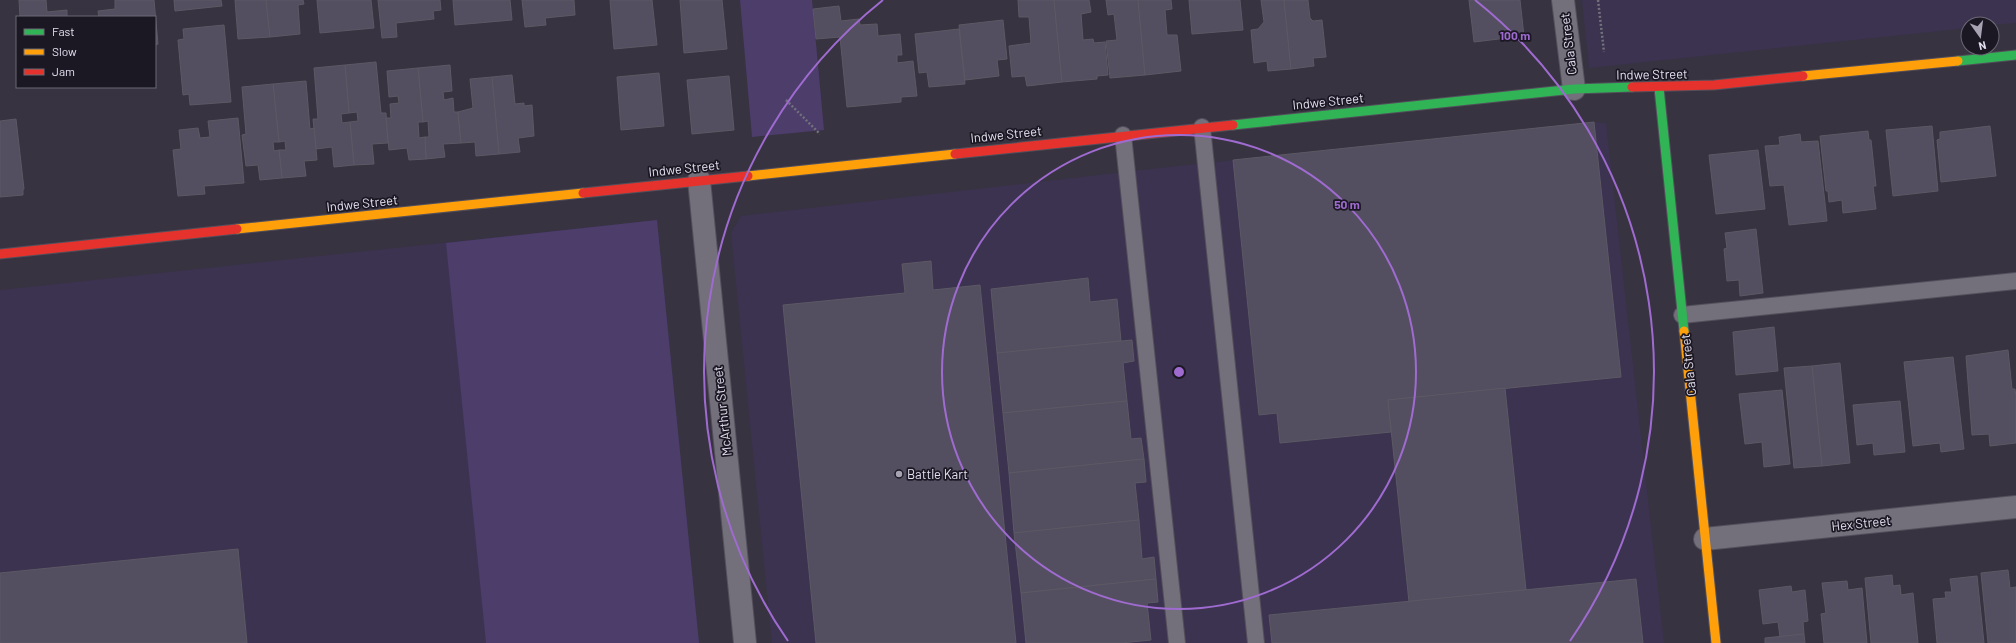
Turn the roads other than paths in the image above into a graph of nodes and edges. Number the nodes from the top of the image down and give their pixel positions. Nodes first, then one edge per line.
1 (1563, 0) edge
2 (2016, 55) edge
3 (1659, 88) junction
4 (1574, 89) junction
5 (1202, 127) junction
6 (1123, 135) junction
7 (699, 180) junction
8 (0, 254) edge
9 (2016, 280) edge
10 (1682, 315) junction
11 (2016, 507) edge
12 (1705, 539) junction
13 (745, 643) edge
14 (1177, 643) edge
15 (1256, 643) edge
16 (1716, 643) edge

1 - 4 street, Cala Street
2 - 3 street, Indwe Street
3 - 4 street, Indwe Street
3 - 10 street, Cala Street
4 - 5 street, Indwe Street
5 - 6 street, Indwe Street
5 - 15 lane
6 - 7 street, Indwe Street
6 - 14 lane
7 - 8 street, Indwe Street
7 - 13 street, McArthur Street
9 - 10 lane
10 - 12 street, Cala Street
11 - 12 street, Hex Street
12 - 16 street, Cala Street

